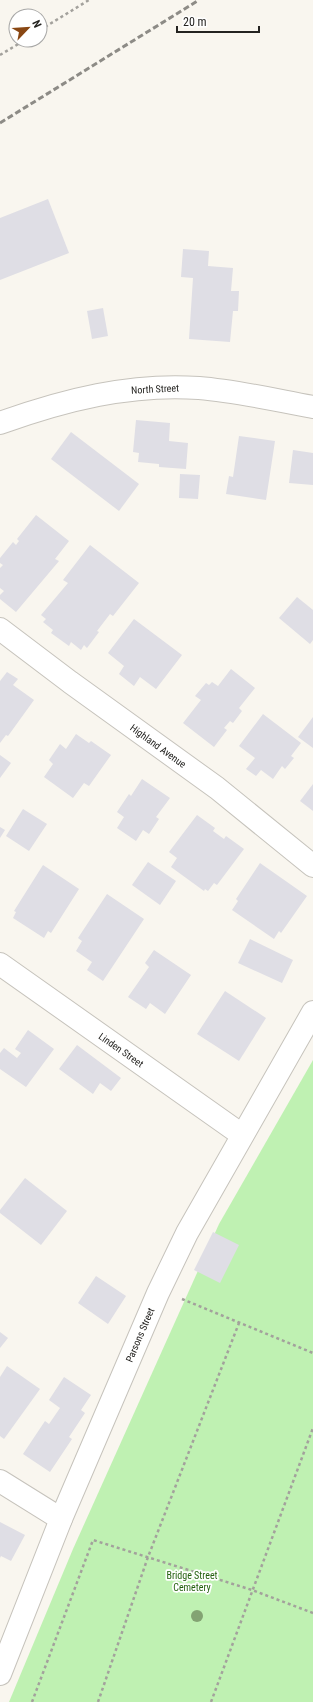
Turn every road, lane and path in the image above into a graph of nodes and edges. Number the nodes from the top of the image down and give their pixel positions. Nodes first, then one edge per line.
1 (89, 0) edge
2 (48, 25) edge
3 (11, 48) edge
4 (0, 55) edge
5 (313, 407) edge
6 (0, 423) edge
7 (0, 629) edge
8 (313, 866) edge
9 (0, 964) edge
10 (313, 1012) edge
11 (242, 1135) junction
12 (179, 1298) dead end
13 (239, 1323) junction
14 (313, 1352) edge
15 (313, 1428) edge
16 (0, 1481) edge
17 (61, 1520) junction
18 (148, 1558) junction
19 (252, 1590) junction
20 (313, 1612) edge
21 (0, 1674) edge
22 (32, 1702) edge
23 (98, 1702) edge
24 (211, 1702) edge

1 - 2 path
3 - 4 path
5 - 6 street, North Street
7 - 8 street, Highland Avenue
9 - 11 street, Linden Street
10 - 11 street, Parsons Street
11 - 17 street, Parsons Street
12 - 13 path
13 - 14 path
13 - 18 path
15 - 19 path
16 - 17 street
17 - 21 street, Parsons Street
18 - 19 path
18 - 22 path
18 - 23 path
19 - 20 path
19 - 24 path

